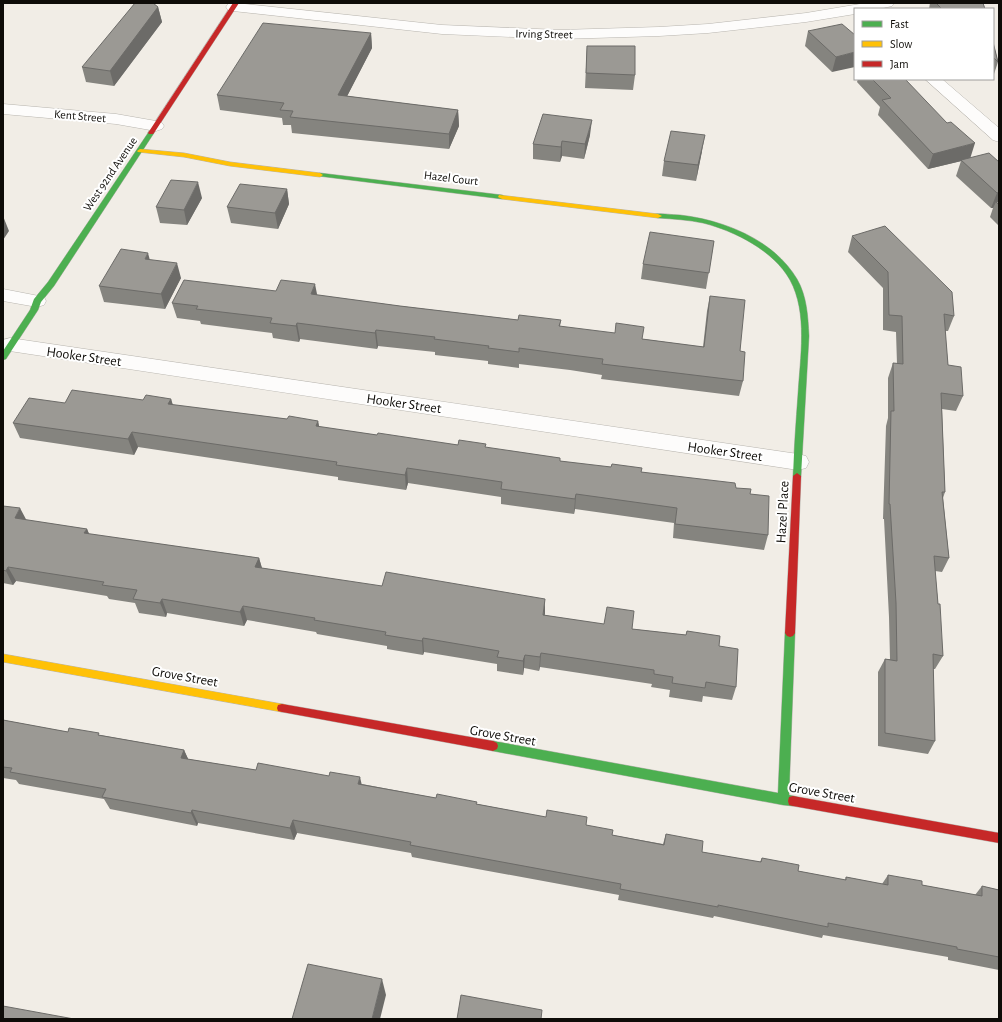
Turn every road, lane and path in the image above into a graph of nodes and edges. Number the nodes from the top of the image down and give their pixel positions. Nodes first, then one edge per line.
1 (887, 3) edge
2 (234, 5) edge
3 (861, 8) edge
4 (854, 9) edge
5 (934, 80) edge
6 (3, 109) edge
7 (156, 126) junction
8 (999, 137) edge
9 (140, 150) junction
10 (756, 243) joint
11 (3, 295) edge
12 (37, 301) junction
13 (7, 351) edge
14 (798, 462) junction
15 (3, 658) edge
16 (783, 800) junction
17 (999, 838) edge

1 - 3 street, Irving Street
2 - 4 street, Irving Street
2 - 7 street, West 92nd Avenue
5 - 8 street
6 - 7 street, Kent Street
7 - 9 street, West 92nd Avenue
9 - 10 street, Hazel Court
9 - 12 street, West 92nd Avenue
10 - 14 street, Hazel Place
11 - 12 street
12 - 13 street, West 92nd Avenue
13 - 14 street, Hooker Street
14 - 16 street, Hazel Place
15 - 16 street, Grove Street
16 - 17 street, Grove Street

